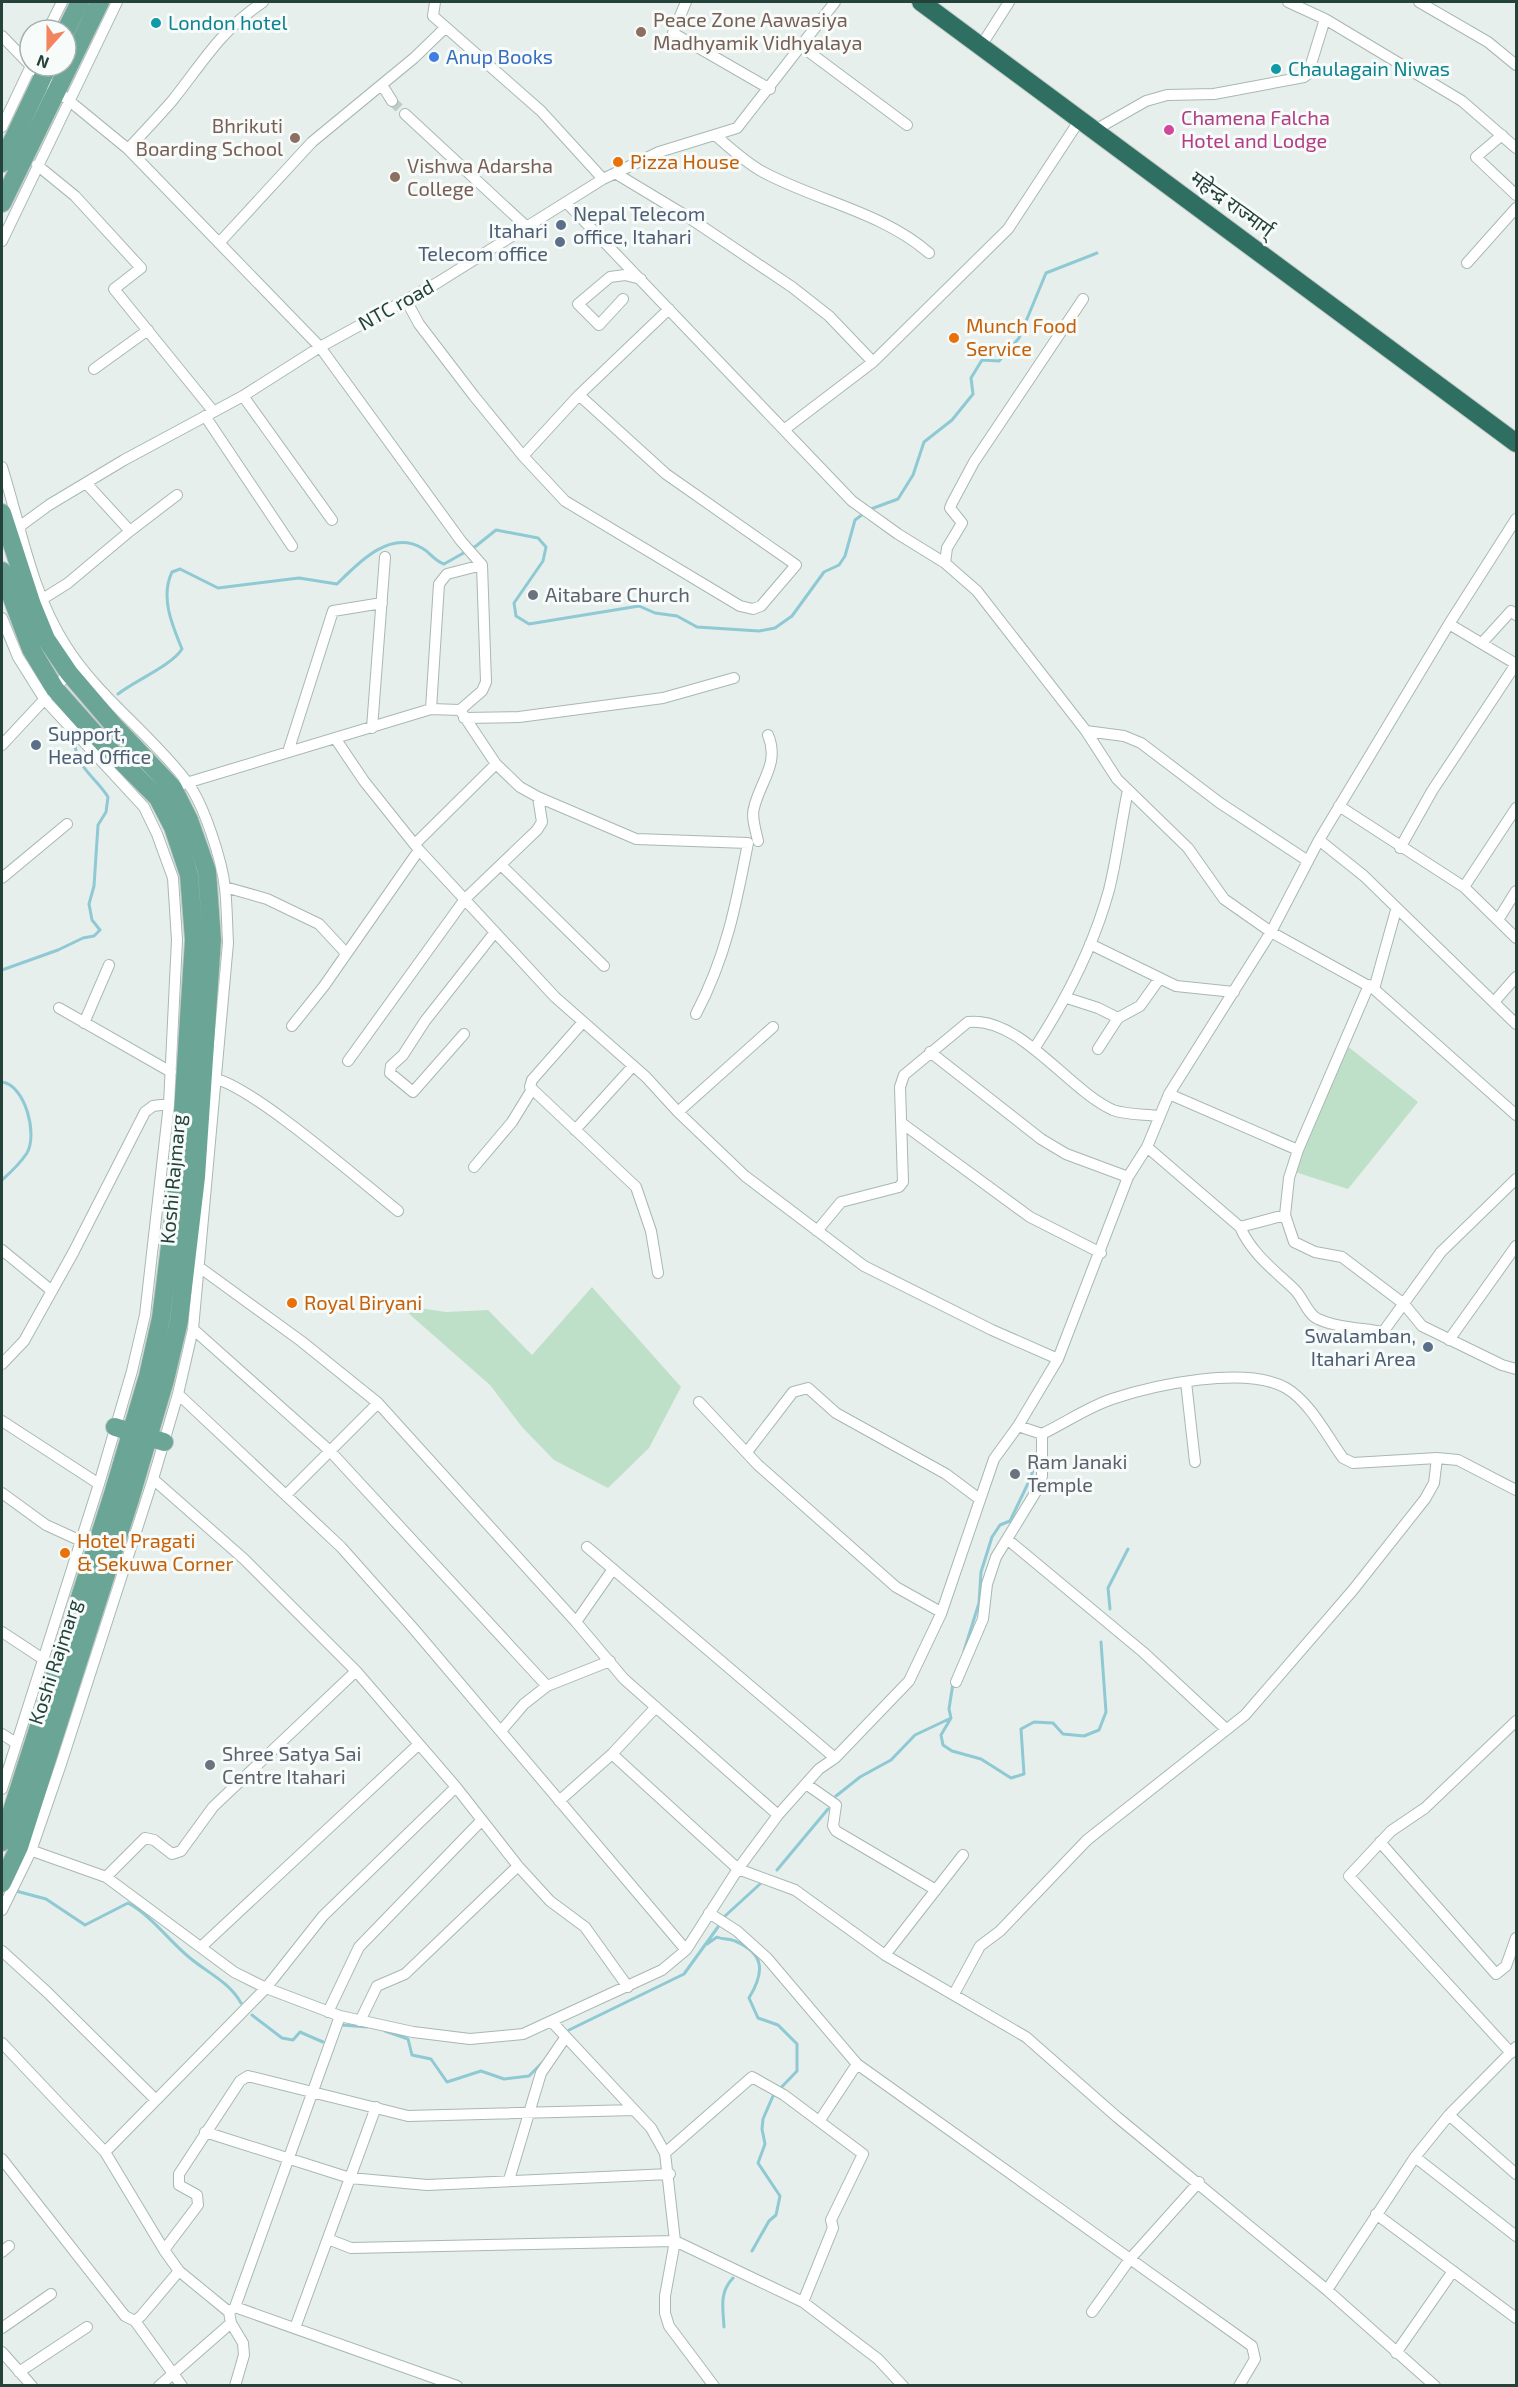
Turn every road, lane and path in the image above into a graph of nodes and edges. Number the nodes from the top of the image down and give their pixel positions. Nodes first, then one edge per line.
1 (62, 2) edge
2 (80, 2) edge
3 (100, 2) edge
4 (117, 2) edge
5 (262, 2) edge
6 (435, 2) edge
7 (686, 2) edge
8 (835, 2) edge
9 (921, 2) edge
10 (1009, 2) edge
11 (1288, 2) edge
12 (1419, 2) edge
13 (54, 18) edge
14 (72, 18) edge
15 (1325, 19) junction
16 (445, 28) junction
17 (78, 30) edge
18 (2, 36) edge
19 (78, 40) edge
20 (801, 46) junction
21 (981, 46) junction
22 (18, 52) edge
23 (1516, 65) edge
24 (39, 78) edge
25 (41, 78) edge
26 (41, 78) edge
27 (42, 78) edge
28 (45, 78) edge
29 (382, 86) junction
30 (770, 89) junction
31 (392, 101) tunnel mouth
32 (405, 114) tunnel mouth
33 (1079, 121) junction
34 (2, 122) edge
35 (907, 125) dead end
36 (1095, 130) junction
37 (716, 135) junction
38 (1502, 135) junction
39 (1516, 148) edge
40 (128, 149) junction
41 (2, 163) edge
42 (37, 165) junction
43 (615, 173) junction
44 (603, 179) junction
45 (1516, 195) edge
46 (2, 203) edge
47 (567, 203) junction
48 (1516, 208) edge
49 (528, 228) junction
50 (2, 241) edge
51 (219, 243) junction
52 (929, 253) dead end
53 (1467, 263) dead end
54 (641, 279) junction
55 (623, 299) dead end
56 (1083, 299) dead end
57 (406, 300) junction
58 (669, 309) junction
59 (148, 330) junction
60 (320, 347) junction
61 (873, 362) junction
62 (93, 369) dead end
63 (579, 394) junction
64 (243, 396) junction
65 (209, 413) junction
66 (785, 429) junction
67 (1516, 442) edge
68 (523, 456) junction
69 (2, 467) edge
70 (86, 483) junction
71 (177, 495) dead end
72 (2, 513) edge
73 (1516, 519) edge
74 (332, 520) dead end
75 (19, 527) junction
76 (130, 531) junction
77 (292, 546) dead end
78 (386, 556) dead end
79 (479, 561) junction
80 (945, 563) junction
81 (2, 571) edge
82 (41, 600) junction
83 (382, 603) junction
84 (1516, 615) edge
85 (2, 618) edge
86 (1449, 624) junction
87 (1482, 643) junction
88 (1516, 664) edge
89 (69, 673) junction
90 (734, 678) dead end
91 (50, 695) junction
92 (431, 709) junction
93 (462, 714) junction
94 (122, 723) junction
95 (372, 728) junction
96 (1086, 730) junction
97 (768, 735) dead end
98 (335, 738) junction
99 (2, 745) edge
100 (288, 752) junction
101 (496, 764) junction
102 (1128, 790) junction
103 (166, 794) junction
104 (537, 798) junction
105 (1339, 806) junction
106 (1516, 808) edge
107 (67, 824) dead end
108 (1319, 840) junction
109 (758, 841) dead end
110 (417, 847) junction
111 (1400, 848) junction
112 (1308, 861) junction
113 (501, 865) junction
114 (2, 878) edge
115 (225, 886) junction
116 (1464, 887) junction
117 (1516, 891) edge
118 (465, 899) junction
119 (1396, 910) junction
120 (1498, 920) junction
121 (495, 932) junction
122 (1271, 932) junction
123 (1516, 938) edge
124 (1090, 944) junction
125 (345, 952) junction
126 (109, 965) dead end
127 (604, 966) dead end
128 (1516, 977) edge
129 (1160, 978) junction
130 (1372, 987) junction
131 (1234, 992) junction
132 (1067, 998) junction
133 (1494, 1002) junction
134 (59, 1008) dead end
135 (696, 1014) dead end
136 (1118, 1018) junction
137 (583, 1022) junction
138 (84, 1023) junction
139 (1516, 1024) edge
140 (292, 1026) dead end
141 (773, 1027) dead end
142 (465, 1034) dead end
143 (1034, 1049) junction
144 (1098, 1049) dead end
145 (930, 1052) junction
146 (348, 1061) dead end
147 (633, 1066) junction
148 (171, 1072) junction
149 (210, 1077) junction
150 (531, 1091) junction
151 (1169, 1094) junction
152 (169, 1104) junction
153 (678, 1112) junction
154 (1516, 1115) edge
155 (1159, 1116) junction
156 (903, 1124) junction
157 (575, 1130) junction
158 (1147, 1147) junction
159 (1298, 1150) junction
160 (474, 1167) dead end
161 (186, 1175) junction
162 (1128, 1177) junction
163 (1516, 1179) edge
164 (398, 1211) dead end
165 (1285, 1215) junction
166 (1240, 1227) junction
167 (817, 1231) junction
168 (1516, 1246) edge
169 (2, 1250) edge
170 (1101, 1253) junction
171 (199, 1267) junction
172 (657, 1272) dead end
173 (52, 1291) junction
174 (1404, 1304) junction
175 (193, 1329) junction
176 (1449, 1340) junction
177 (1058, 1359) junction
178 (2, 1364) edge
179 (1516, 1369) edge
180 (1186, 1383) junction
181 (178, 1394) junction
182 (699, 1402) dead end
183 (378, 1403) junction
184 (2, 1421) edge
185 (1018, 1426) junction
186 (140, 1434) junction
187 (1042, 1434) junction
188 (330, 1451) junction
189 (747, 1452) junction
190 (1437, 1458) junction
191 (1195, 1462) dead end
192 (153, 1479) junction
193 (99, 1484) junction
194 (1516, 1490) edge
195 (2, 1493) edge
196 (286, 1495) junction
197 (978, 1498) junction
198 (1007, 1539) junction
199 (81, 1541) junction
200 (587, 1547) dead end
201 (613, 1569) junction
202 (939, 1611) junction
203 (576, 1622) junction
204 (2, 1632) edge
205 (43, 1659) junction
206 (610, 1661) junction
207 (356, 1671) junction
208 (956, 1682) dead end
209 (547, 1686) junction
210 (656, 1707) junction
211 (1516, 1721) edge
212 (1227, 1729) junction
213 (501, 1731) junction
214 (2, 1734) edge
215 (16, 1743) junction
216 (419, 1744) junction
217 (612, 1754) junction
218 (835, 1758) junction
219 (806, 1784) junction
220 (456, 1787) junction
221 (2, 1789) edge
222 (560, 1801) junction
223 (778, 1815) junction
224 (481, 1821) junction
225 (1380, 1842) junction
226 (11, 1843) edge
227 (963, 1854) dead end
228 (518, 1866) junction
229 (738, 1869) junction
230 (106, 1877) junction
231 (2, 1883) edge
232 (936, 1890) junction
233 (2, 1911) edge
234 (709, 1913) junction
235 (1516, 1938) edge
236 (201, 1947) junction
237 (686, 1950) junction
238 (2, 1951) edge
239 (885, 1955) junction
240 (628, 1987) junction
241 (266, 1988) junction
242 (954, 1994) junction
243 (328, 2012) junction
244 (340, 2016) junction
245 (360, 2021) junction
246 (552, 2022) junction
247 (566, 2038) junction
248 (2, 2043) edge
249 (1514, 2050) edge
250 (857, 2064) junction
251 (312, 2091) junction
252 (156, 2100) junction
253 (376, 2107) junction
254 (634, 2110) junction
255 (527, 2114) junction
256 (1449, 2115) junction
257 (820, 2120) junction
258 (205, 2132) junction
259 (105, 2152) junction
260 (665, 2152) junction
261 (1415, 2157) junction
262 (2, 2159) edge
263 (288, 2159) junction
264 (670, 2174) junction
265 (1516, 2174) edge
266 (350, 2178) junction
267 (509, 2180) junction
268 (1199, 2182) junction
269 (1376, 2214) junction
270 (1516, 2236) edge
271 (328, 2239) junction
272 (675, 2241) junction
273 (164, 2250) junction
274 (1130, 2259) junction
275 (179, 2271) junction
276 (1453, 2271) junction
277 (1328, 2290) junction
278 (51, 2294) dead end
279 (803, 2302) junction
280 (1092, 2312) dead end
281 (232, 2314) junction
282 (1516, 2318) edge
283 (135, 2321) junction
284 (2, 2328) edge
285 (87, 2328) dead end
286 (295, 2328) junction
287 (2, 2352) edge
288 (1396, 2353) junction
289 (19, 2372) junction
290 (172, 2374) junction
291 (710, 2383) edge
292 (240, 2384) edge
293 (32, 2385) edge
294 (159, 2385) edge
295 (182, 2385) edge
296 (457, 2385) edge
297 (903, 2385) edge
298 (1239, 2385) edge
299 (1435, 2385) edge

1 - 13 street
2 - 14 main road
3 - 17 main road
4 - 19 street
5 - 40 street
6 - 16 street
7 - 30 street
8 - 20 street, NTC road
9 - 21 highway, महेन्द्र राज्मार्ग्
10 - 21 street
11 - 15 street
12 - 23 street
15 - 36 street
15 - 38 street
16 - 29 street
16 - 44 street
18 - 22 street
20 - 30 street, NTC road
20 - 35 street
21 - 33 highway, महेन्द्र राज्मार्ग्
24 - 34 street
25 - 41 main road
26 - 46 main road
27 - 42 street
28 - 40 street
29 - 31 street
29 - 51 street
30 - 37 street, NTC road
32 - 49 street
33 - 36 highway, महेन्द्र राज्मार्ग्
33 - 61 street
36 - 67 highway, महेन्द्र राज्मार्ग्
37 - 43 street, NTC road
37 - 52 street
38 - 39 street
38 - 45 street
40 - 51 street
42 - 50 street
42 - 59 street
43 - 44 street, NTC road
43 - 61 street
44 - 47 street, NTC road
47 - 49 street, NTC road
47 - 54 street
48 - 53 street
49 - 57 street, NTC road
51 - 60 street
54 - 55 street
54 - 58 street
56 - 80 street
57 - 60 street, NTC road
57 - 68 street
58 - 63 street
58 - 66 street
59 - 62 street
59 - 65 street
60 - 64 street, NTC road
60 - 79 street
61 - 66 street
63 - 68 street
63 - 68 street
64 - 65 street, NTC road
64 - 74 street
65 - 70 street, NTC road
65 - 77 street
66 - 80 street
69 - 75 street
70 - 75 street, NTC road
70 - 76 street
71 - 76 street
72 - 89 main road, Koshi Rajmarg
73 - 86 street
75 - 82 street
76 - 82 street
78 - 83 street
79 - 92 street
79 - 93 street
80 - 96 street
81 - 91 main road, Koshi Rajmarg
82 - 94 street
83 - 95 street
83 - 100 street
84 - 87 street
85 - 91 street
86 - 87 street
86 - 105 street
87 - 88 street
88 - 111 street
89 - 91 street
89 - 94 main road, Koshi Rajmarg
90 - 93 street
91 - 99 street
91 - 103 main road, Koshi Rajmarg
92 - 93 street
92 - 95 street
93 - 101 street
94 - 103 main road, Koshi Rajmarg
95 - 98 street
96 - 102 street
96 - 112 street
97 - 109 street
98 - 100 street
98 - 110 street
100 - 103 street
101 - 104 street
101 - 110 street
102 - 122 street
102 - 124 street
103 - 115 street
103 - 148 street
103 - 149 main road, Koshi Rajmarg
103 - 161 main road, Koshi Rajmarg
104 - 113 street
104 - 135 street
105 - 108 street
105 - 111 street
106 - 116 street
107 - 114 street
108 - 112 street
108 - 119 street
110 - 118 street
110 - 125 street
111 - 116 street
112 - 122 street
113 - 118 street
113 - 127 street
115 - 125 street
115 - 149 street
116 - 120 street
117 - 120 street
118 - 121 street
118 - 146 street
119 - 130 street
119 - 133 street
120 - 123 street
121 - 137 street
121 - 142 street
122 - 130 street
122 - 131 street
124 - 129 street
124 - 132 street
125 - 140 street
126 - 138 street
128 - 133 street
129 - 131 street
129 - 136 street
130 - 154 street
130 - 159 street
131 - 151 street
132 - 136 street
132 - 143 street
133 - 139 street
134 - 138 street
136 - 144 street
137 - 147 street
137 - 150 street
138 - 148 street
141 - 153 street
143 - 145 street
143 - 155 street
145 - 156 street
145 - 162 street
147 - 153 street
147 - 157 street
148 - 152 street
149 - 161 main road, Koshi Rajmarg
149 - 164 street
150 - 157 street
150 - 160 street
151 - 155 street
151 - 159 street
152 - 161 street
152 - 173 street
153 - 167 street
155 - 158 street
156 - 167 street
156 - 170 street
157 - 172 street
158 - 162 street
158 - 166 street
159 - 165 street
161 - 171 street
161 - 186 street
161 - 186 main road, Koshi Rajmarg
162 - 170 street
163 - 174 street
165 - 166 street
165 - 174 street
166 - 174 street
167 - 177 street
168 - 176 street
169 - 173 street
170 - 177 street
171 - 175 street
171 - 183 street
173 - 178 street
174 - 176 street
175 - 181 street
175 - 188 street
176 - 179 street
177 - 185 street
180 - 187 street
180 - 190 street
180 - 191 street
181 - 186 street
181 - 196 street
182 - 189 street
183 - 188 street
183 - 203 street
184 - 193 street
185 - 187 street
185 - 197 street
186 - 192 street
186 - 193 street
186 - 226 main road, Koshi Rajmarg
187 - 198 street
188 - 196 street
188 - 209 street
189 - 197 street
189 - 202 street
190 - 194 street
190 - 212 street
192 - 207 street
192 - 226 street
193 - 199 street
195 - 199 street
196 - 213 street
197 - 202 street
198 - 208 street
198 - 212 street
199 - 205 street
200 - 201 street
201 - 203 street
201 - 218 street
202 - 218 street
203 - 206 street
204 - 205 street
205 - 215 street
206 - 209 street
206 - 210 street
207 - 216 street
207 - 230 street
209 - 213 street
210 - 217 street
210 - 223 street
211 - 225 street
212 - 242 street
213 - 222 street
214 - 215 street
215 - 221 street
216 - 220 street
216 - 236 street
217 - 222 street
217 - 229 street
218 - 219 street
219 - 223 street
219 - 232 street
220 - 224 street
220 - 241 street
222 - 237 street
223 - 229 street
224 - 228 street
224 - 243 street
225 - 235 street
225 - 249 street
226 - 230 street
226 - 231 main road, Koshi Rajmarg
226 - 233 street
227 - 232 street
228 - 240 street
228 - 245 street
229 - 234 street
229 - 239 street
230 - 236 street
232 - 239 street
234 - 237 street
234 - 250 street
236 - 241 street
237 - 240 street
238 - 252 street
239 - 242 street
240 - 246 street
241 - 243 street
241 - 252 street
242 - 268 street
243 - 244 street
244 - 245 street
244 - 251 street
245 - 246 street
246 - 247 street
247 - 254 street
247 - 255 street
248 - 259 street
249 - 256 street
250 - 257 street
250 - 274 street
251 - 253 street
251 - 258 street
251 - 263 street
252 - 259 street
253 - 255 street
253 - 266 street
254 - 255 street
254 - 260 street
255 - 267 street
256 - 261 street
256 - 265 street
257 - 260 street
257 - 279 street
258 - 263 street
258 - 273 street
259 - 273 street
260 - 264 street
261 - 269 street
261 - 270 street
262 - 283 street
263 - 266 street
263 - 281 street
264 - 267 street
264 - 272 street
266 - 267 street
266 - 271 street
268 - 274 street
268 - 277 street
269 - 276 street
269 - 277 street
271 - 272 street
271 - 286 street
272 - 279 street
272 - 291 street
273 - 275 street
274 - 280 street
274 - 298 street
275 - 281 street
275 - 283 street
276 - 282 street
276 - 288 street
277 - 288 street
278 - 284 street
279 - 297 street
281 - 286 street
281 - 290 street
281 - 292 street
283 - 290 street
285 - 289 street
286 - 296 street
287 - 289 street
288 - 299 street
289 - 293 street
290 - 294 street
290 - 295 street

